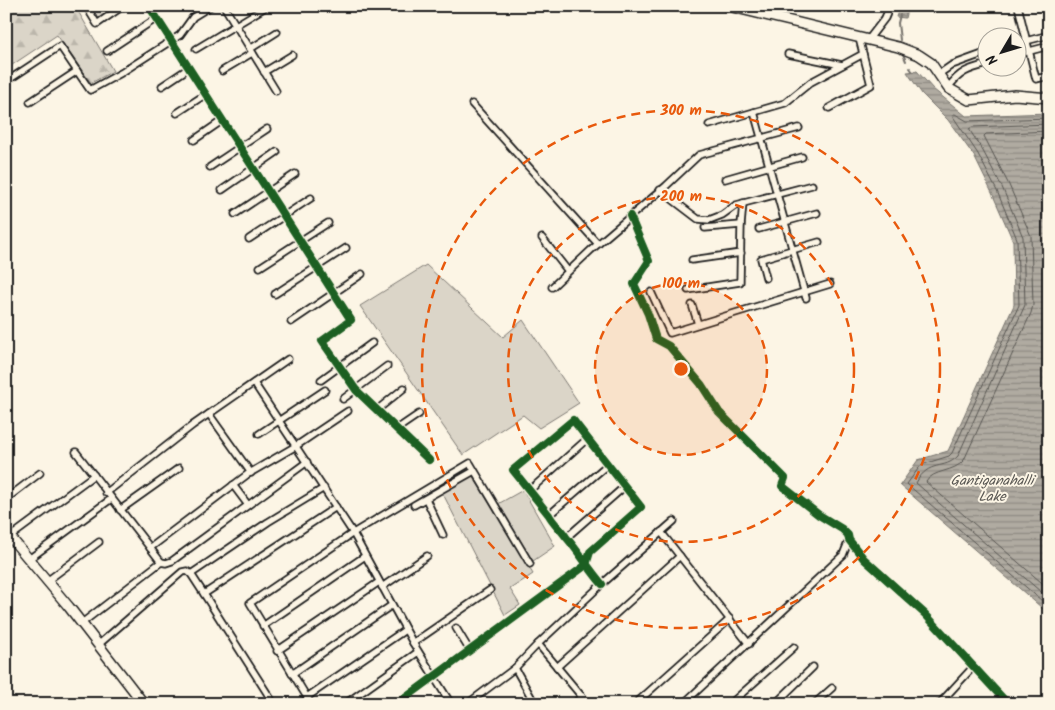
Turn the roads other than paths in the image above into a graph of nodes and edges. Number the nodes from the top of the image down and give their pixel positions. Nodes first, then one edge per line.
1 (86, 6) edge
2 (123, 6) edge
3 (212, 6) edge
4 (224, 6) edge
5 (728, 6) edge
6 (1018, 6) edge
7 (151, 7) edge
8 (264, 8) dead end
9 (888, 8) edge
10 (157, 18) junction
11 (235, 25) junction
12 (1023, 28) edge
13 (277, 32) dead end
14 (1049, 35) edge
15 (864, 39) junction
16 (1028, 40) edge
17 (172, 41) junction
18 (1049, 46) edge
19 (196, 49) dead end
20 (107, 51) dead end
21 (251, 51) junction
22 (1028, 51) joint
23 (788, 54) dead end
24 (863, 54) junction
25 (292, 56) dead end
26 (978, 56) edge
27 (842, 65) junction
28 (978, 67) edge
29 (189, 68) junction
30 (77, 70) junction
31 (222, 71) dead end
32 (264, 72) junction
33 (939, 74) junction
34 (1049, 76) edge
35 (13, 78) dead end
36 (162, 86) dead end
37 (948, 88) junction
38 (276, 91) dead end
39 (206, 94) junction
40 (1049, 98) edge
41 (30, 102) dead end
42 (472, 104) dead end
43 (829, 108) dead end
44 (754, 112) junction
45 (178, 113) dead end
46 (223, 120) junction
47 (709, 125) dead end
48 (799, 128) dead end
49 (267, 129) dead end
50 (761, 138) junction
51 (194, 140) dead end
52 (240, 147) junction
53 (278, 152) dead end
54 (802, 158) dead end
55 (210, 167) dead end
56 (769, 167) junction
57 (254, 168) junction
58 (295, 174) dead end
59 (725, 179) dead end
60 (812, 185) dead end
61 (222, 190) dead end
62 (660, 190) junction
63 (269, 192) junction
64 (776, 194) junction
65 (311, 198) dead end
66 (743, 203) junction
67 (817, 213) dead end
68 (235, 214) dead end
69 (284, 216) junction
70 (630, 216) junction
71 (784, 222) junction
72 (328, 223) dead end
73 (741, 225) junction
74 (705, 228) dead end
75 (759, 229) dead end
76 (542, 238) dead end
77 (249, 239) dead end
78 (300, 241) junction
79 (819, 242) dead end
80 (598, 244) junction
81 (346, 248) dead end
82 (792, 250) junction
83 (741, 253) junction
84 (692, 260) dead end
85 (260, 267) dead end
86 (317, 267) junction
87 (568, 271) junction
88 (362, 274) dead end
89 (766, 278) dead end
90 (830, 284) dead end
91 (552, 287) dead end
92 (688, 290) dead end
93 (651, 292) dead end
94 (334, 293) junction
95 (275, 294) dead end
96 (805, 295) junction
97 (692, 305) dead end
98 (291, 322) dead end
99 (698, 324) junction
100 (372, 343) dead end
101 (288, 359) dead end
102 (340, 366) junction
103 (388, 366) dead end
104 (321, 380) dead end
105 (254, 383) junction
106 (404, 388) dead end
107 (325, 390) dead end
108 (356, 390) junction
109 (343, 399) dead end
110 (377, 410) junction
111 (348, 411) dead end
112 (209, 414) junction
113 (418, 414) dead end
114 (279, 420) junction
115 (397, 429) junction
116 (259, 434) dead end
117 (587, 439) junction
118 (296, 446) junction
119 (76, 452) dead end
120 (429, 460) dead end
121 (307, 462) junction
122 (607, 465) junction
123 (179, 468) dead end
124 (474, 470) junction
125 (251, 472) junction
126 (40, 473) dead end
127 (94, 475) junction
128 (234, 486) junction
129 (624, 487) junction
130 (324, 488) junction
131 (530, 490) junction
132 (106, 492) junction
133 (6, 499) edge
134 (112, 499) junction
135 (426, 499) junction
136 (248, 505) junction
137 (414, 505) dead end
138 (336, 508) junction
139 (120, 510) junction
140 (549, 515) junction
141 (674, 521) dead end
142 (661, 532) junction
143 (353, 533) junction
144 (8, 535) edge
145 (443, 535) dead end
146 (567, 537) junction
147 (849, 540) junction
148 (98, 542) dead end
149 (150, 548) junction
150 (365, 556) junction
151 (427, 556) dead end
152 (680, 556) junction
153 (29, 559) junction
154 (161, 562) junction
155 (530, 564) dead end
156 (586, 566) junction
157 (191, 574) junction
158 (46, 581) junction
159 (381, 584) junction
160 (602, 584) junction
161 (490, 590) dead end
162 (204, 594) junction
163 (392, 606) junction
164 (730, 619) junction
165 (82, 623) junction
166 (263, 626) junction
167 (456, 628) dead end
168 (405, 630) junction
169 (413, 643) junction
170 (538, 644) junction
171 (749, 644) junction
172 (98, 645) junction
173 (794, 648) dead end
174 (277, 651) junction
175 (470, 651) junction
176 (418, 652) junction
177 (974, 666) junction
178 (557, 667) junction
179 (813, 667) dead end
180 (515, 668) junction
181 (292, 674) junction
182 (433, 677) junction
183 (832, 688) dead end
184 (582, 696) junction
185 (307, 698) junction
186 (533, 701) edge
187 (685, 703) edge
188 (144, 704) edge
189 (274, 704) edge
190 (311, 704) edge
191 (345, 704) edge
192 (397, 704) edge
193 (451, 704) edge
194 (468, 704) edge
195 (524, 704) edge
196 (574, 704) edge
197 (588, 704) edge
198 (635, 704) edge
199 (730, 704) edge
200 (775, 704) edge
201 (814, 704) edge
202 (939, 704) edge
203 (1008, 704) edge

1 - 2 street
3 - 17 street
4 - 11 street
5 - 15 street
6 - 12 street
7 - 10 street
8 - 11 street
9 - 15 street
10 - 17 street
10 - 20 street
11 - 19 street
11 - 21 street
13 - 21 street
14 - 16 street
15 - 24 street
15 - 33 street
17 - 29 street
17 - 30 street
18 - 22 street
21 - 31 street
21 - 32 street
22 - 34 street
23 - 27 street
24 - 27 street
24 - 43 street
25 - 32 street
26 - 33 street
27 - 44 street
28 - 37 street
29 - 36 street
29 - 39 street
30 - 35 street
30 - 41 street
32 - 38 street
33 - 37 street
37 - 40 street
39 - 45 street
39 - 46 street
42 - 80 street
44 - 47 street
44 - 50 street
46 - 51 street
46 - 52 street
48 - 50 street
49 - 52 street
50 - 56 street
50 - 62 street
52 - 55 street
52 - 57 street
53 - 57 street
54 - 56 street
56 - 59 street
56 - 64 street
57 - 61 street
57 - 63 street
58 - 63 street
60 - 64 street
62 - 66 street
62 - 70 street
63 - 68 street
63 - 69 street
64 - 66 street
64 - 71 street
65 - 69 street
66 - 73 street
67 - 71 street
69 - 77 street
69 - 78 street
70 - 80 street
70 - 147 street
71 - 75 street
71 - 82 street
72 - 78 street
73 - 74 street
73 - 83 street
76 - 87 street
78 - 85 street
78 - 86 street
79 - 82 street
80 - 87 street
81 - 86 street
82 - 89 street
82 - 96 street
83 - 84 street
83 - 92 street
86 - 94 street
86 - 95 street
87 - 91 street
88 - 94 street
90 - 96 street
93 - 99 street
94 - 98 street
94 - 102 street
96 - 99 street
97 - 99 street
100 - 102 street
101 - 105 street
102 - 104 street
102 - 108 street
103 - 108 street
105 - 112 street
105 - 114 street
106 - 110 street
107 - 114 street
108 - 109 street
108 - 110 street
110 - 115 street
111 - 118 street
112 - 125 street
112 - 132 street
113 - 115 street
114 - 116 street
114 - 118 street
115 - 120 street
117 - 122 street
117 - 131 street
117 - 131 street
118 - 121 street
118 - 125 street
119 - 127 street
121 - 130 street
121 - 136 street
122 - 129 street
122 - 140 street
123 - 139 street
124 - 135 street
124 - 143 street
124 - 155 street
125 - 128 street
126 - 133 street
127 - 132 street
127 - 144 street
128 - 136 street
128 - 149 street
129 - 146 street
129 - 156 street
130 - 138 street
130 - 157 street
131 - 140 street
132 - 134 street
134 - 139 street
134 - 153 street
135 - 137 street
135 - 145 street
136 - 154 street
138 - 143 street
138 - 162 street
139 - 149 street
140 - 146 street
141 - 142 street
142 - 152 street
142 - 160 street
143 - 150 street
143 - 166 street
144 - 153 street
146 - 156 street
147 - 171 street
147 - 177 street
148 - 158 street
149 - 154 street
150 - 159 street
150 - 166 street
151 - 159 street
152 - 164 street
152 - 178 street
153 - 158 street
154 - 165 street
156 - 160 street
156 - 175 street
157 - 162 street
157 - 172 street
158 - 165 street
159 - 163 street
159 - 174 street
160 - 170 street
161 - 169 street
162 - 189 street
163 - 168 street
163 - 181 street
164 - 171 street
164 - 198 street
165 - 172 street
166 - 174 street
167 - 175 street
168 - 169 street
168 - 185 street
169 - 176 street
170 - 178 street
170 - 180 street
171 - 187 street
172 - 188 street
173 - 199 street
174 - 181 street
175 - 182 street
176 - 182 street
176 - 191 street
177 - 202 street
177 - 203 street
178 - 184 street
179 - 200 street
180 - 186 street
180 - 194 street
181 - 185 street
182 - 192 street
182 - 193 street
183 - 201 street
184 - 196 street
184 - 197 street
185 - 190 street
186 - 195 street

